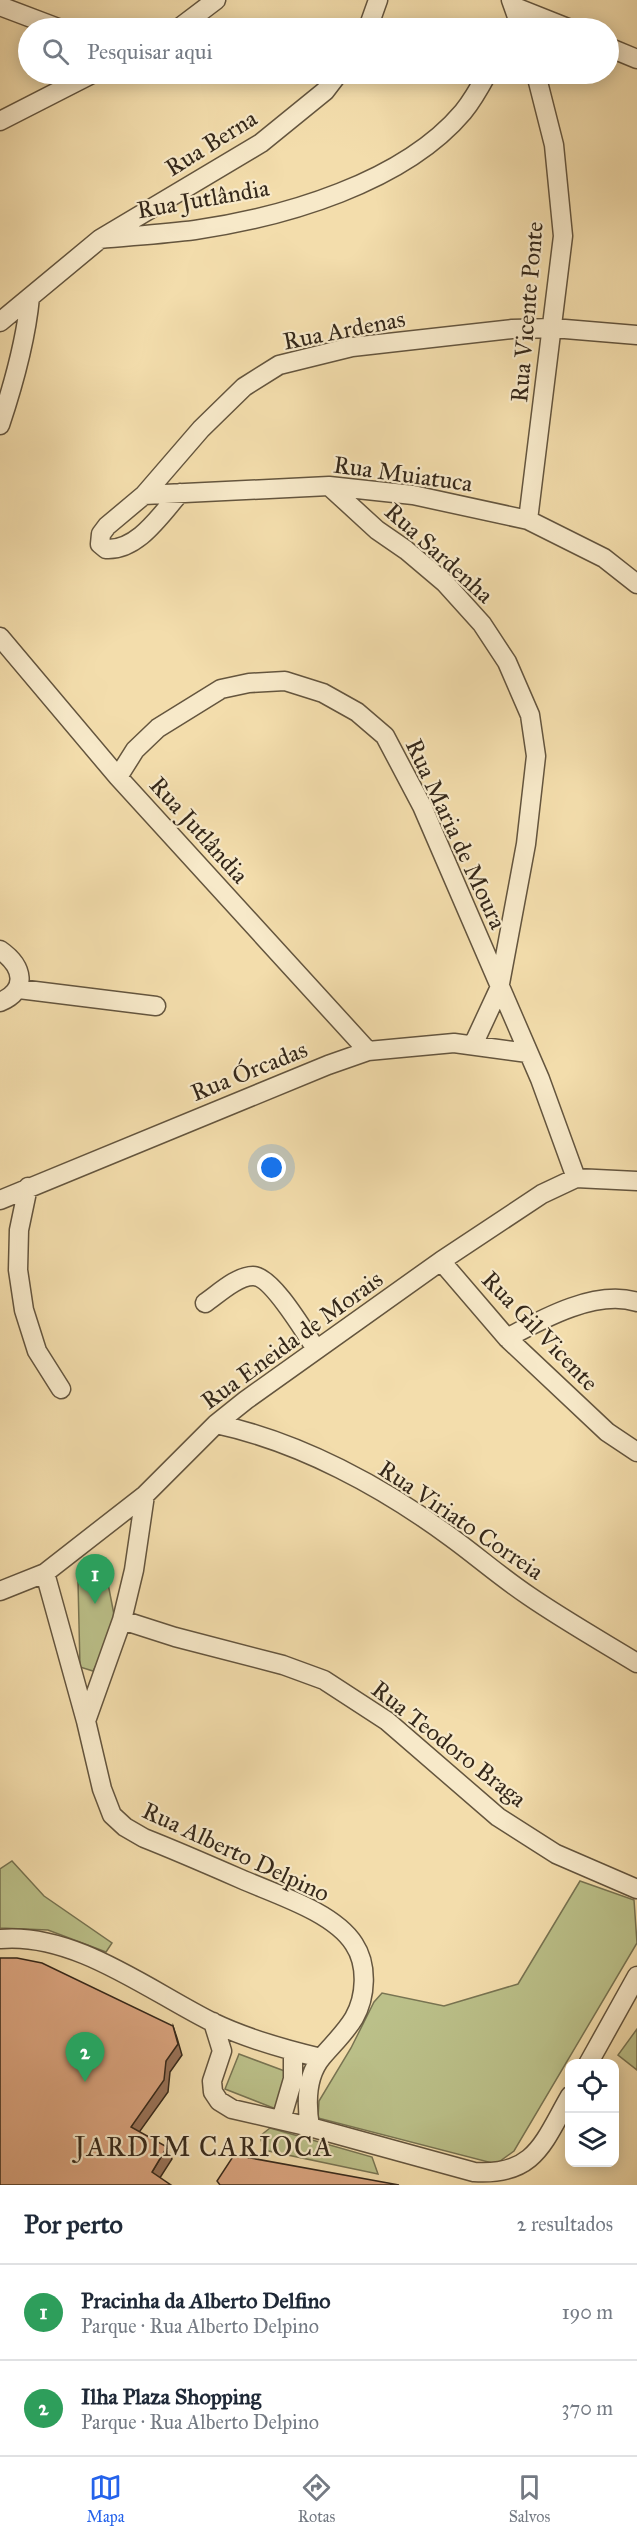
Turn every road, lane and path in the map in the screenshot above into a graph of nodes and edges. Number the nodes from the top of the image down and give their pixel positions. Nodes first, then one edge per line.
1 (216, 0) edge
2 (378, 0) edge
3 (513, 3) edge
4 (0, 6) edge
5 (32, 18) edge
6 (192, 18) edge
7 (372, 18) edge
8 (508, 18) edge
9 (518, 18) edge
10 (546, 18) edge
11 (619, 51) edge
12 (637, 59) edge
13 (72, 84) edge
14 (331, 84) edge
15 (481, 84) edge
16 (539, 84) edge
17 (0, 121) edge
18 (100, 239) junction
19 (30, 297) junction
20 (0, 322) edge
21 (553, 328) junction
22 (637, 335) edge
23 (0, 425) edge
24 (329, 486) junction
25 (180, 493) junction
26 (144, 495) junction
27 (528, 520) junction
28 (637, 584) edge
29 (0, 637) edge
30 (118, 777) junction
31 (0, 950) edge
32 (19, 989) junction
33 (499, 989) junction
34 (0, 1002) edge
35 (156, 1006) dead end
36 (473, 1045) junction
37 (368, 1051) junction
38 (528, 1053) junction
39 (576, 1178) junction
40 (637, 1181) edge
41 (28, 1187) junction
42 (0, 1200) edge
43 (441, 1261) junction
44 (637, 1302) edge
45 (205, 1303) dead end
46 (507, 1338) junction
47 (316, 1349) junction
48 (61, 1389) dead end
49 (216, 1424) junction
50 (637, 1452) edge
51 (145, 1495) junction
52 (45, 1573) junction
53 (0, 1591) edge
54 (122, 1620) junction
55 (637, 1663) edge
56 (86, 1721) junction
57 (637, 1889) edge
58 (0, 1939) edge
59 (637, 1976) edge
60 (213, 2022) junction
61 (252, 2039) junction
62 (222, 2051) junction
63 (293, 2051) junction
64 (321, 2058) junction
65 (591, 2059) edge
66 (301, 2081) junction
67 (565, 2105) edge
68 (281, 2120) junction
69 (310, 2127) junction

1 - 6 street
2 - 7 street
3 - 8 street
3 - 9 street
3 - 10 street
4 - 5 street
11 - 12 street
13 - 17 street
14 - 18 street, Rua Berna
15 - 18 street, Rua Jutlândia
16 - 21 street, Rua Vicente Ponte
18 - 19 street
19 - 20 street
19 - 23 street
21 - 22 street, Rua Ardenas
21 - 26 street, Rua Ardenas
21 - 27 street, Rua Vicente Ponte
24 - 25 street, Rua Muiatuca
24 - 27 street, Rua Muiatuca
24 - 33 street, Rua Sardenha
25 - 26 street, Rua Muiatuca
25 - 26 street, Rua Ardenas
27 - 28 street, Rua Muiatuca
29 - 30 street, Rua Jutlândia
30 - 33 street, Rua Maria de Moura
30 - 37 street, Rua Jutlândia
31 - 32 street
32 - 34 street
32 - 35 street
33 - 36 street, Rua Sardenha
33 - 38 street, Rua Maria de Moura
36 - 37 street, Rua Órcadas
36 - 38 street, Rua Órcadas
37 - 41 street, Rua Órcadas
38 - 39 street, Rua Maria de Moura
39 - 40 street, Rua Eneida de Morais
39 - 43 street, Rua Eneida de Morais
41 - 42 street, Rua Órcadas
41 - 48 street
43 - 46 street, Rua Gil Vicente
43 - 47 street, Rua Eneida de Morais
44 - 46 street
45 - 47 street
46 - 50 street, Rua Gil Vicente
47 - 49 street, Rua Eneida de Morais
49 - 51 street, Rua Eneida de Morais
49 - 55 street, Rua Viriato Correia
51 - 52 street, Rua Eneida de Morais
51 - 54 street
52 - 53 street, Rua Eneida de Morais
52 - 56 street, Rua Alberto Delpino
54 - 56 street
54 - 57 street, Rua Teodoro Braga
56 - 64 street, Rua Alberto Delpino
58 - 60 street
59 - 65 street
60 - 61 street
60 - 62 street
61 - 62 street
61 - 63 street
62 - 68 street
63 - 64 street
63 - 66 street
64 - 66 street, Rua Alberto Delpino
66 - 68 street
66 - 69 street
67 - 69 street
68 - 69 street

